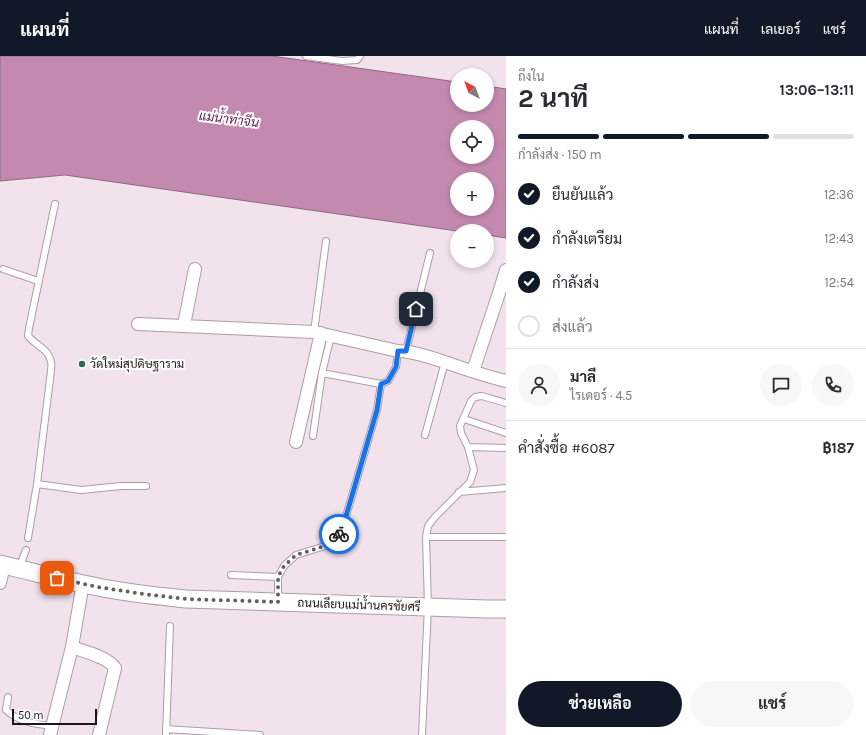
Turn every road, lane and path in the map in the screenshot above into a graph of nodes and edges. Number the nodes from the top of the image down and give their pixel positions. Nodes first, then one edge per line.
1 (306, 56) edge
2 (360, 56) edge
3 (55, 204) dead end
4 (326, 241) dead end
5 (430, 253) dead end
6 (3, 269) dead end
7 (195, 269) dead end
8 (506, 270) edge
9 (38, 281) junction
10 (138, 324) dead end
11 (184, 325) junction
12 (322, 334) junction
13 (402, 351) junction
14 (445, 362) junction
15 (473, 371) junction
16 (322, 373) junction
17 (506, 382) edge
18 (381, 384) junction
19 (506, 403) edge
20 (464, 419) junction
21 (506, 432) edge
22 (425, 435) dead end
23 (313, 436) dead end
24 (296, 442) dead end
25 (468, 447) junction
26 (506, 448) edge
27 (37, 484) junction
28 (146, 486) dead end
29 (506, 488) edge
30 (459, 492) junction
31 (426, 537) junction
32 (506, 537) edge
33 (28, 538) dead end
34 (26, 550) dead end
35 (8, 566) edge
36 (230, 575) dead end
37 (278, 577) junction
38 (0, 583) edge
39 (83, 583) junction
40 (278, 602) junction
41 (428, 607) junction
42 (506, 609) edge
43 (170, 626) dead end
44 (72, 647) junction
45 (8, 697) dead end
46 (51, 731) edge
47 (166, 732) edge
48 (99, 735) edge
49 (260, 735) edge
50 (422, 735) edge

1 - 2 lane
3 - 9 lane
4 - 12 lane
5 - 13 lane
6 - 9 lane
7 - 11 street
8 - 15 street
9 - 27 lane
10 - 11 street
11 - 12 street
12 - 13 street
12 - 16 lane
12 - 24 street
13 - 14 street
13 - 18 lane
14 - 15 street
14 - 22 lane
15 - 17 street
16 - 18 lane
16 - 23 lane
18 - 37 lane
19 - 20 lane
20 - 21 lane
20 - 25 lane
25 - 26 lane
25 - 30 lane
27 - 28 lane
27 - 33 lane
29 - 30 lane
30 - 31 lane
31 - 32 lane
31 - 41 lane
34 - 35 lane
35 - 38 street
35 - 39 main road, ถนนเลียบแม่น้ำนครชัยศรี
36 - 37 lane
37 - 40 lane
39 - 40 main road, ถนนเลียบแม่น้ำนครชัยศรี
39 - 44 street
40 - 41 main road, ถนนเลียบแม่น้ำนครชัยศรี
41 - 42 main road, ถนนเลียบแม่น้ำนครชัยศรี
41 - 50 lane
43 - 47 lane
44 - 46 street
44 - 48 street
45 - 46 lane
47 - 49 lane

